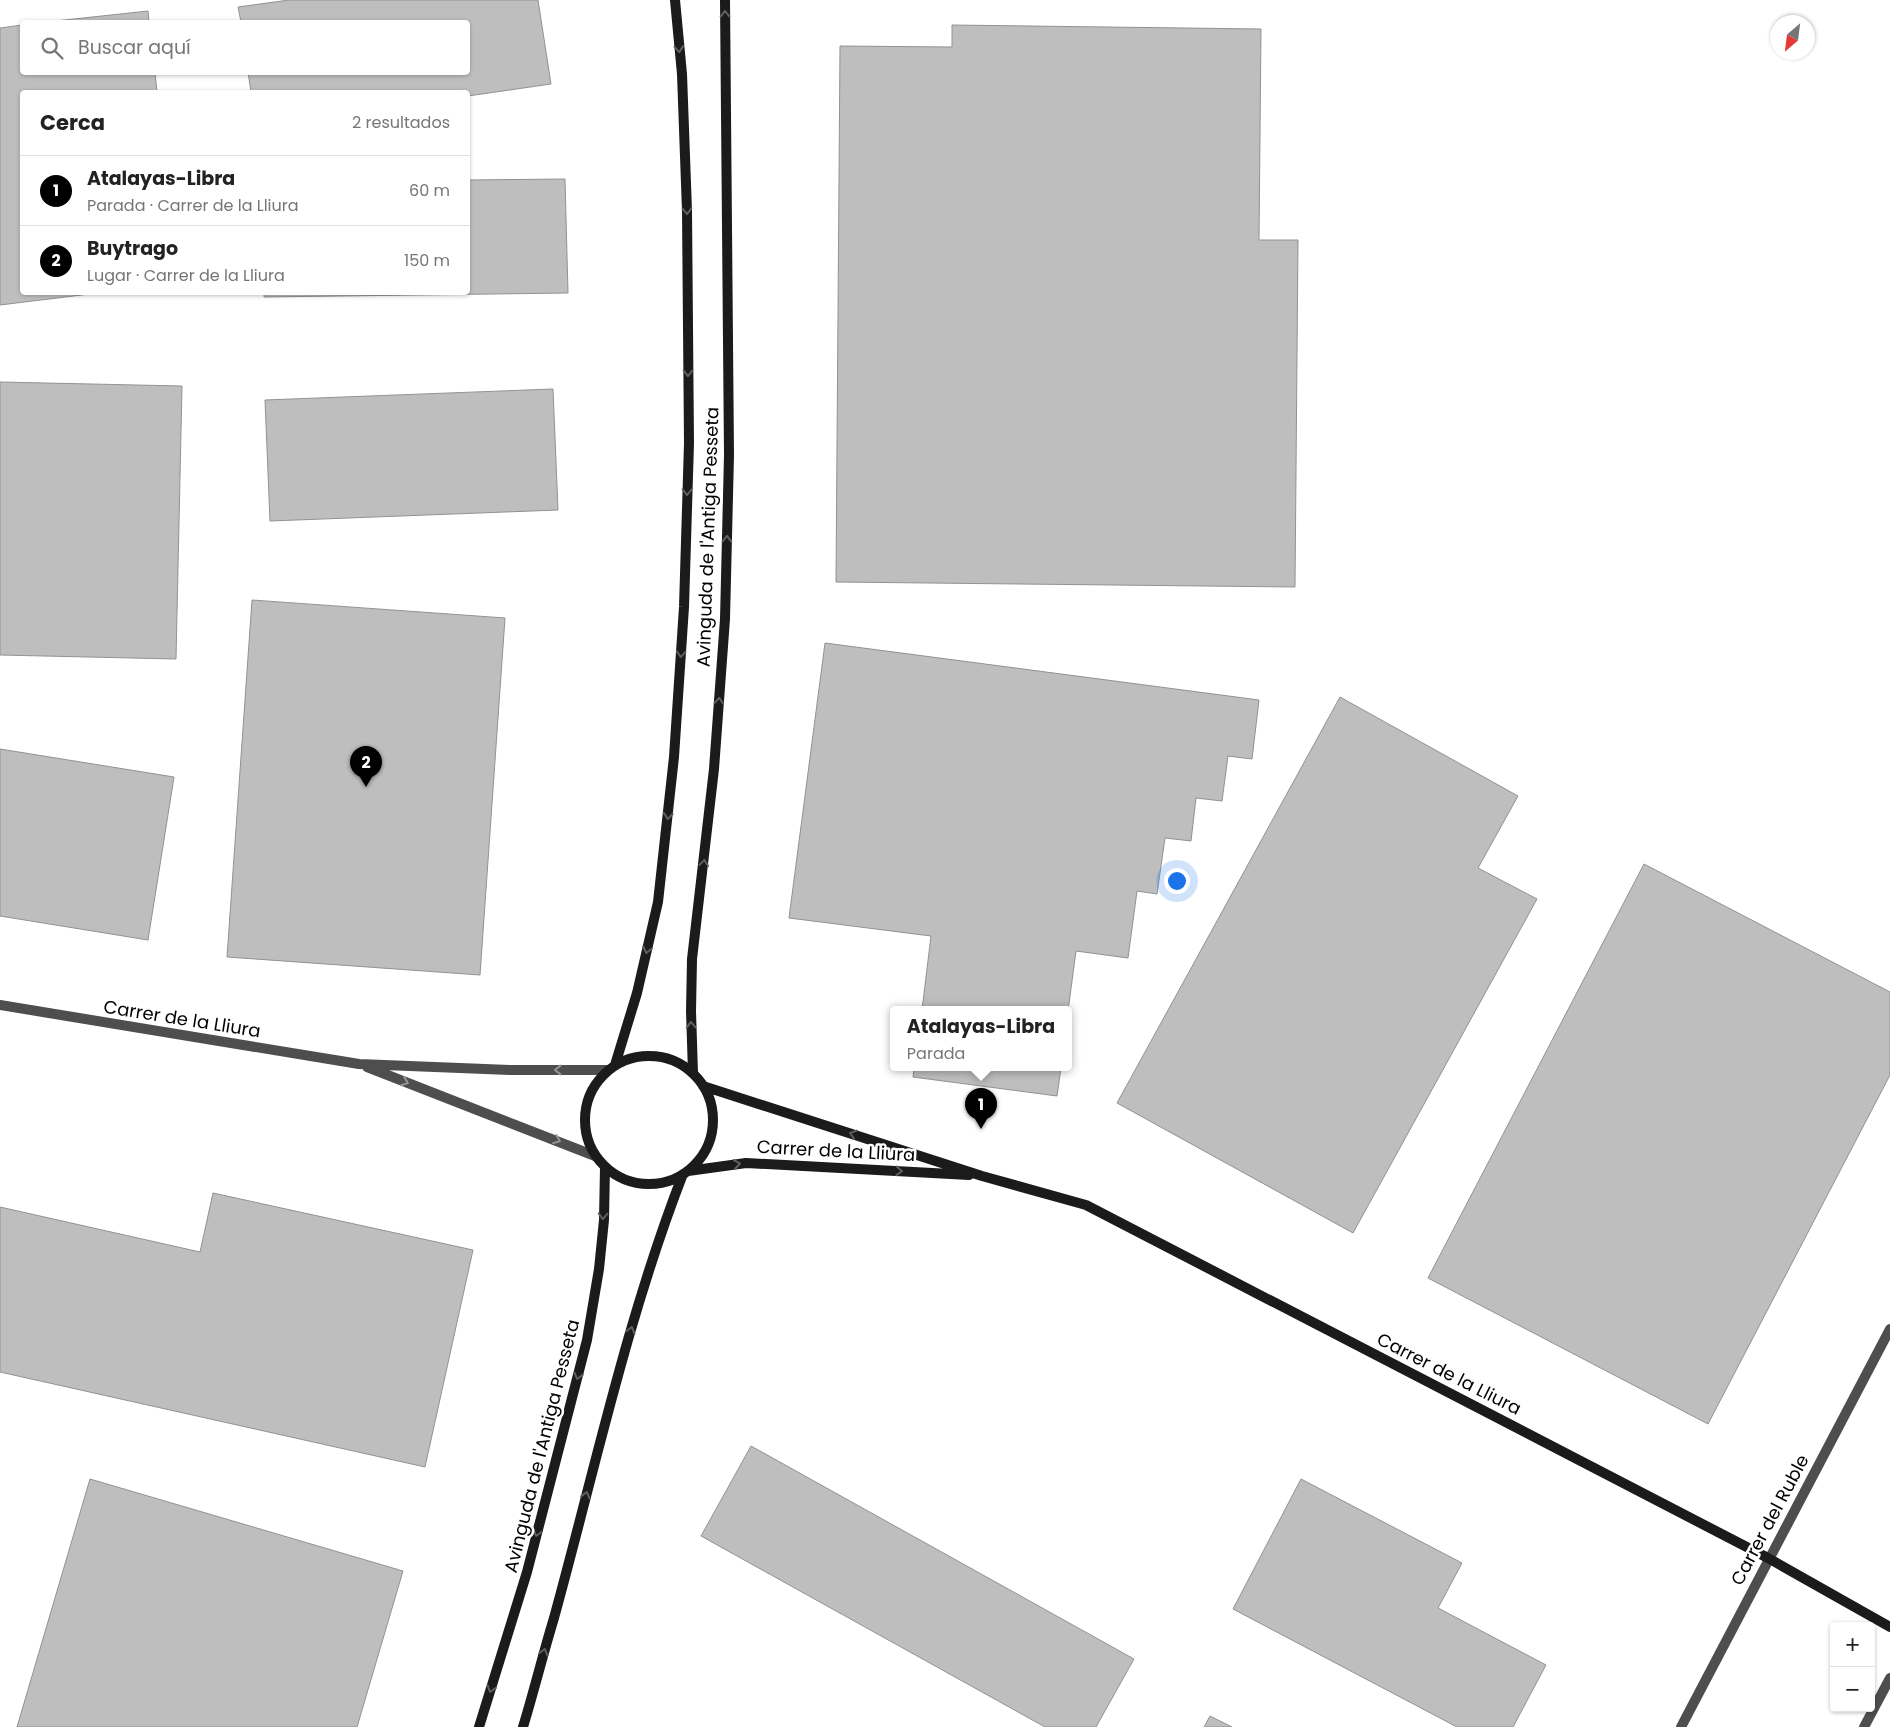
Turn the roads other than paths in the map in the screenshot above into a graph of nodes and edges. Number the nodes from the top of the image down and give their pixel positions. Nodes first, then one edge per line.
1 (675, 0) edge
2 (725, 0) edge
3 (0, 1005) edge
4 (360, 1064) junction
5 (611, 1068) junction
6 (693, 1073) junction
7 (704, 1086) junction
8 (595, 1156) junction
9 (605, 1167) junction
10 (686, 1173) junction
11 (982, 1176) junction
12 (1890, 1329) edge
13 (1768, 1558) junction
14 (1890, 1626) edge
15 (1890, 1678) edge
16 (479, 1727) edge
17 (523, 1727) edge
18 (1681, 1727) edge
19 (1864, 1727) edge

1 -> 5 street, Avinguda de l'Antiga Pesseta
6 -> 2 street, Avinguda de l'Antiga Pesseta
3 - 4 street, Carrer de la Lliura
5 -> 4 street, Carrer de la Lliura
4 -> 8 street, Carrer de la Lliura
5 - 6 street
5 - 8 street
6 - 7 street
7 - 10 street
11 -> 7 street, Carrer de la Lliura
8 - 9 street
9 - 10 street
9 -> 16 street, Avinguda de l'Antiga Pesseta
10 -> 11 street, Carrer de la Lliura
17 -> 10 street
11 - 13 street, Carrer de la Lliura
12 - 13 street, Carrer del Ruble
13 - 14 street, Carrer de la Lliura
13 - 18 street, Carrer del Ruble
15 - 19 street

